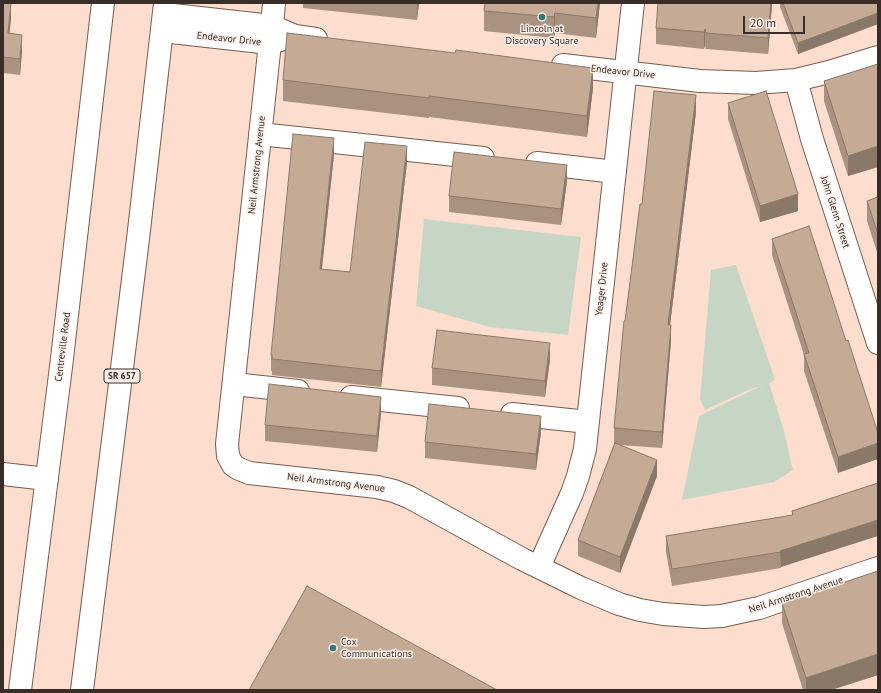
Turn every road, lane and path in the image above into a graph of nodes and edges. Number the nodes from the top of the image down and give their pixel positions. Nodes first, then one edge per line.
1 (103, 3) edge
2 (274, 3) edge
3 (633, 3) edge
4 (164, 16) edge
5 (271, 35) junction
6 (334, 41) edge
7 (878, 57) edge
8 (546, 64) edge
9 (626, 72) junction
10 (796, 80) junction
11 (260, 134) junction
12 (615, 172) junction
13 (878, 343) edge
14 (234, 384) junction
15 (588, 422) junction
16 (3, 474) edge
17 (47, 479) junction
18 (539, 567) junction
19 (878, 568) edge
20 (20, 690) edge
21 (82, 690) edge

1 - 17 street, Centreville Road
2 - 5 street, Neil Armstrong Avenue
3 - 9 street, Yeager Drive
4 - 5 street, Endeavor Drive
4 - 21 street, SR 657
5 - 6 street, Endeavor Drive
5 - 11 street, Neil Armstrong Avenue
7 - 10 street, Endeavor Drive
8 - 9 street, Endeavor Drive
9 - 10 street, Endeavor Drive
9 - 12 street, Yeager Drive
10 - 13 street, John Glenn Street
11 - 12 street
11 - 14 street, Neil Armstrong Avenue
12 - 15 street, Yeager Drive
14 - 15 street
14 - 18 street, Neil Armstrong Avenue
15 - 18 street, Yeager Drive
16 - 17 street
17 - 20 street, Centreville Road
18 - 19 street, Neil Armstrong Avenue

